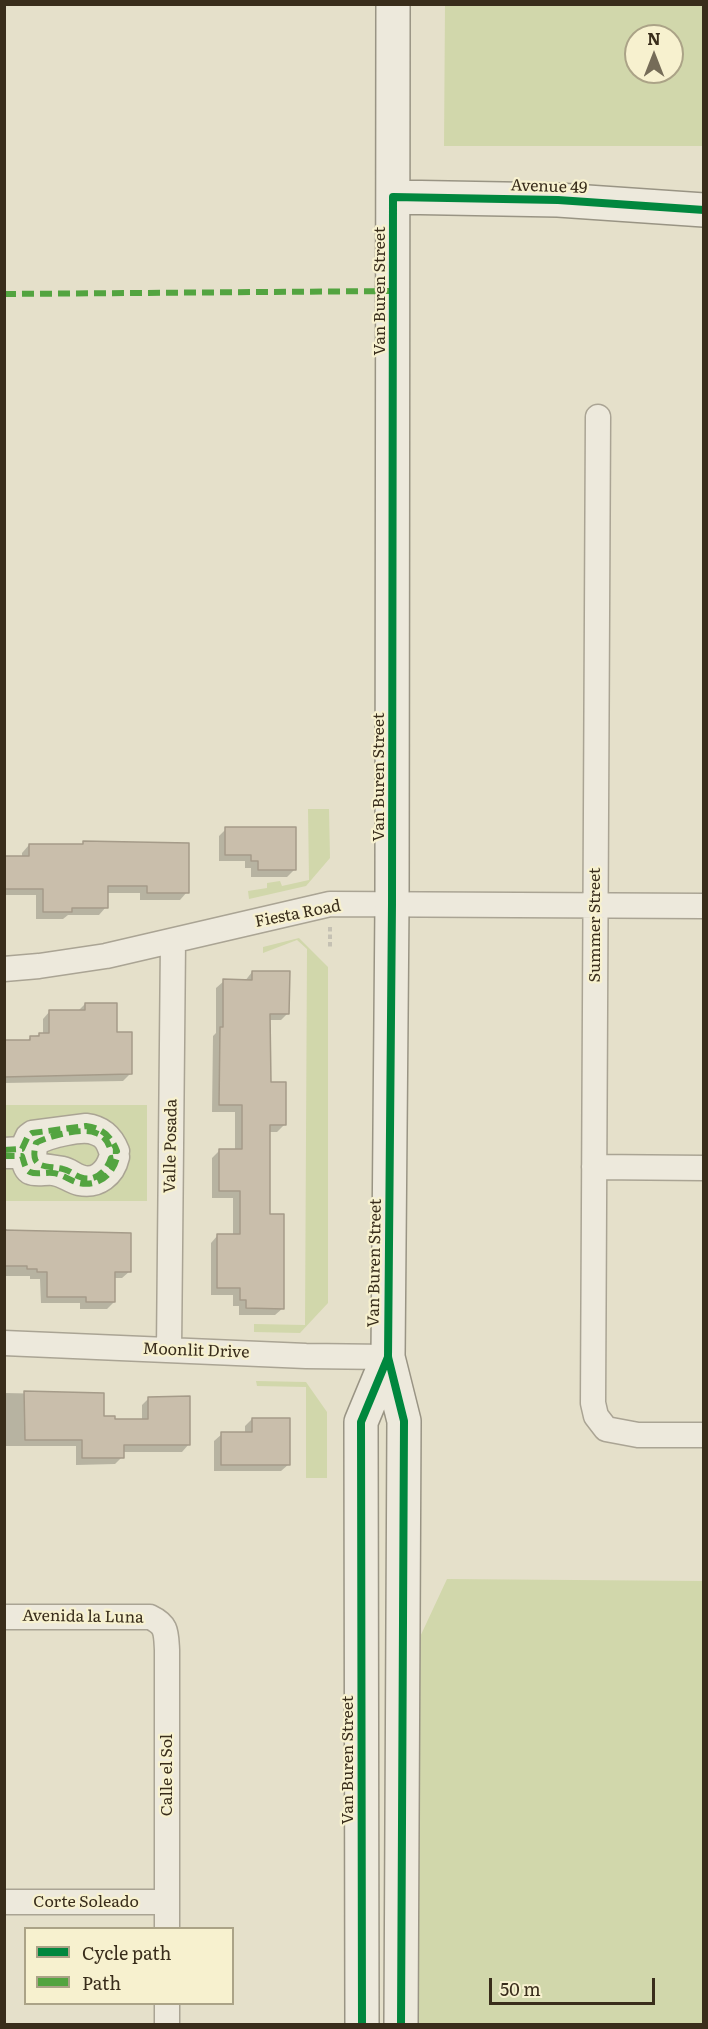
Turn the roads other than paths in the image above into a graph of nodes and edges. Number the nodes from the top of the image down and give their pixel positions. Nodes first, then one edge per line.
1 (393, 4) edge
2 (393, 197) junction
3 (704, 210) edge
4 (598, 417) dead end
5 (392, 904) junction
6 (595, 906) junction
7 (704, 906) edge
8 (172, 942) junction
9 (4, 969) edge
10 (4, 1150) edge
11 (4, 1156) edge
12 (594, 1167) junction
13 (704, 1168) edge
14 (4, 1343) edge
15 (169, 1350) junction
16 (388, 1357) junction
17 (704, 1435) edge
18 (4, 1617) edge
19 (161, 1623) joint
20 (4, 1902) edge
21 (167, 1902) junction
22 (167, 1927) edge
23 (167, 2005) edge
24 (167, 2025) edge
25 (362, 2025) edge
26 (401, 2025) edge

1 - 2 street, Van Buren Street
2 - 3 street, Avenue 49
2 - 5 street, Van Buren Street
4 - 6 street, Summer Street
5 - 6 street, Fiesta Road
5 - 8 street, Fiesta Road
5 - 16 street, Van Buren Street
6 - 7 street, Fiesta Road
6 - 12 street, Summer Street
8 - 9 street, Fiesta Road
8 - 15 street, Valle Posada
10 - 11 street
12 - 13 street
12 - 17 street, Summer Street
14 - 15 street, Moonlit Drive
15 - 16 street, Moonlit Drive
16 - 25 street, Van Buren Street
16 - 26 street, Van Buren Street
18 - 19 street, Avenida la Luna
19 - 21 street, Calle el Sol
20 - 21 street, Corte Soleado
21 - 22 street, Calle el Sol
23 - 24 street

